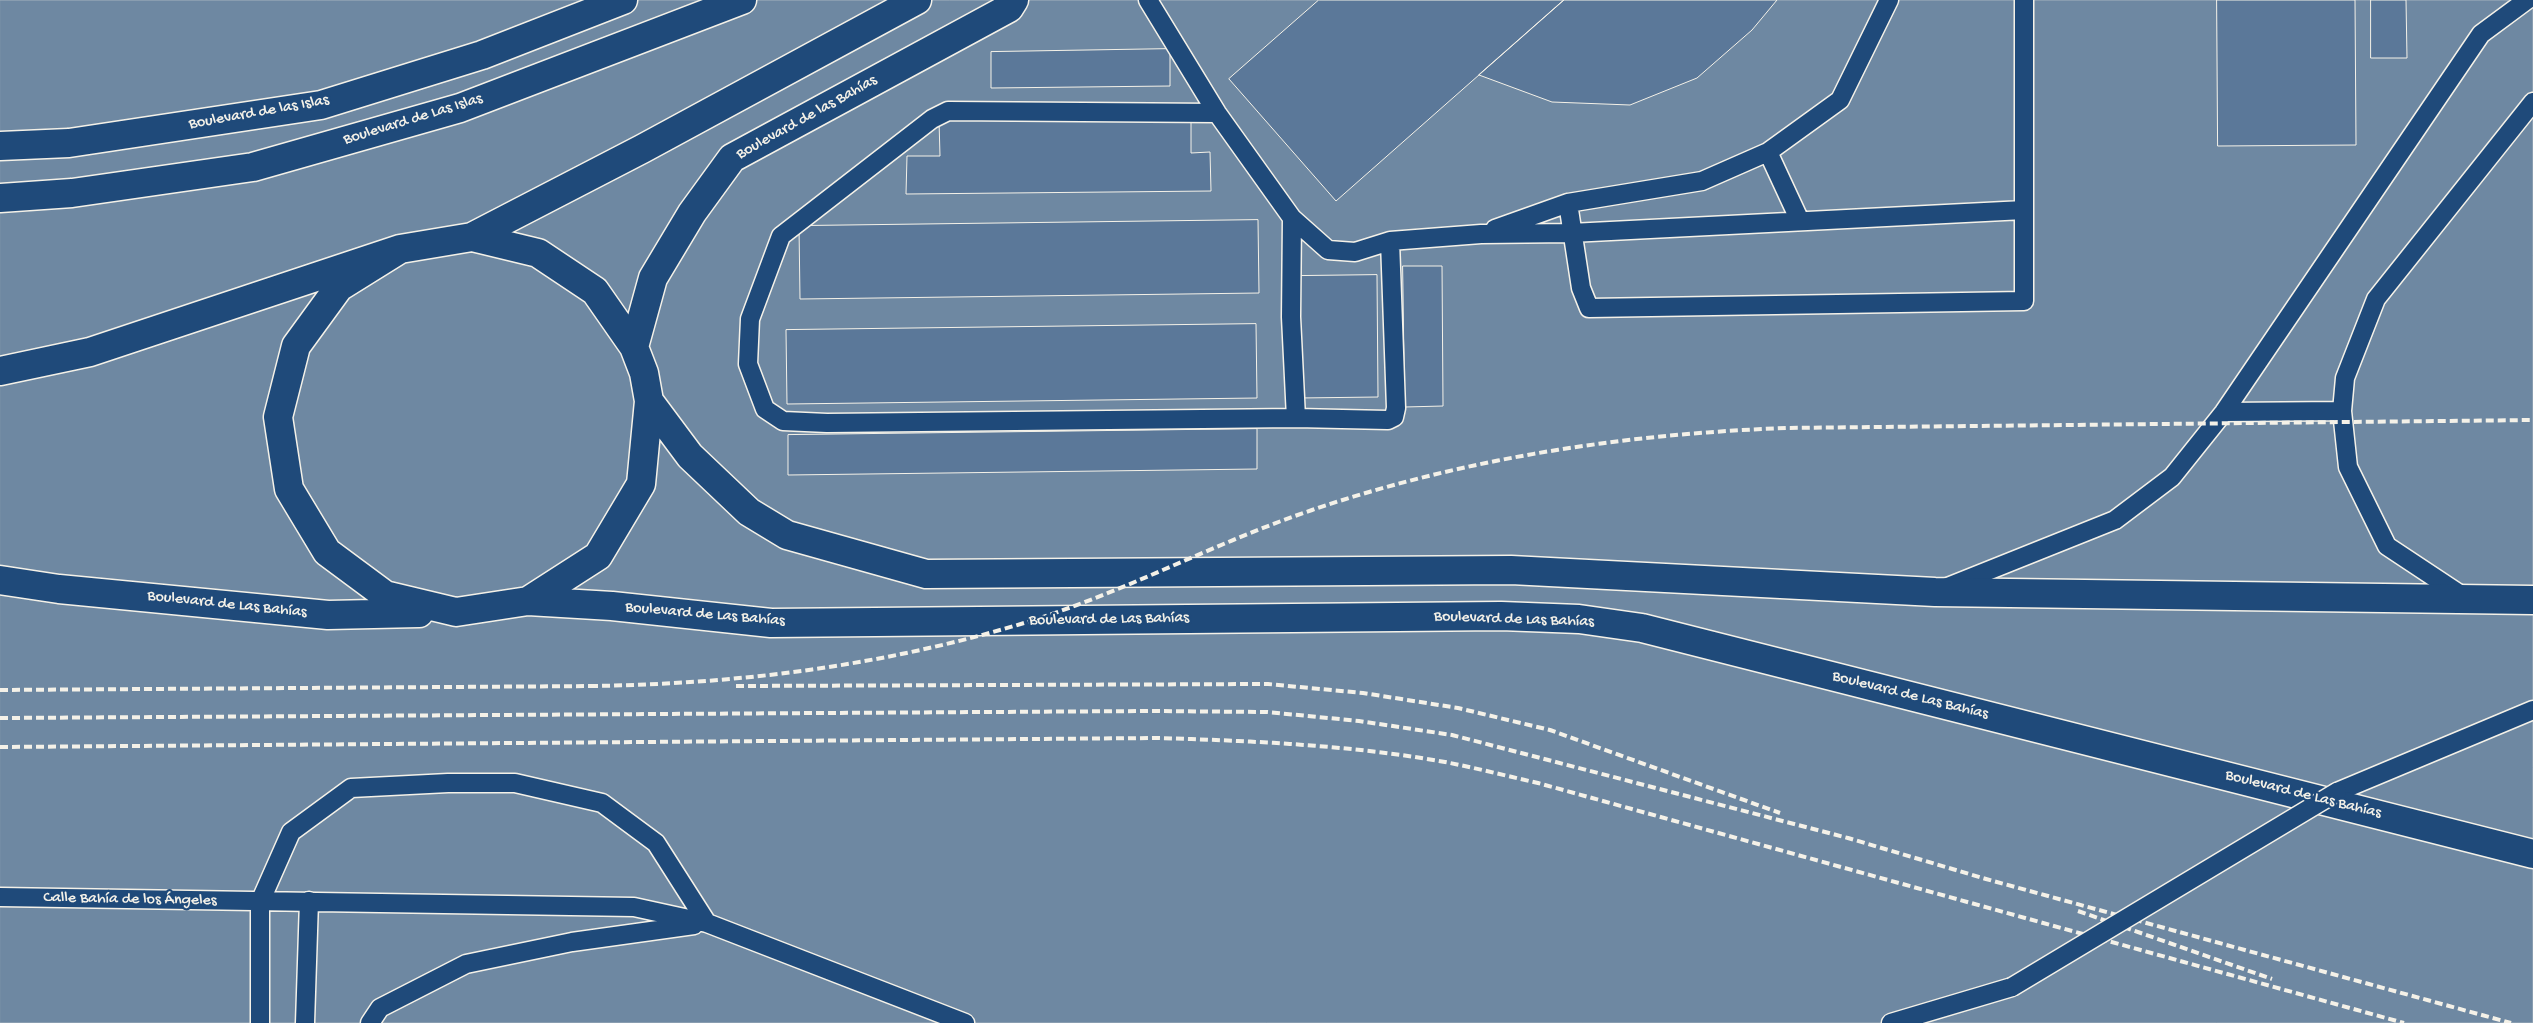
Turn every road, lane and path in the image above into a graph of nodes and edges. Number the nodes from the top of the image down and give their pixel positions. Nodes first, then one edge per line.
1 (623, 0) edge
2 (742, 0) edge
3 (917, 0) edge
4 (1014, 0) edge
5 (1148, 0) edge
6 (1889, 0) edge
7 (2024, 0) edge
8 (2527, 0) edge
9 (2533, 102) edge
10 (1217, 113) junction
11 (0, 146) edge
12 (1768, 152) junction
13 (0, 198) edge
14 (1568, 204) junction
15 (2024, 210) junction
16 (1292, 218) junction
17 (1800, 221) junction
18 (1571, 233) junction
19 (1481, 234) junction
20 (472, 238) junction
21 (1390, 241) junction
22 (400, 249) junction
23 (634, 347) junction
24 (0, 371) edge
25 (649, 401) junction
26 (2342, 411) junction
27 (2224, 412) junction
28 (1296, 418) junction
29 (0, 580) edge
30 (1935, 592) junction
31 (2468, 599) junction
32 (2533, 600) edge
33 (528, 601) junction
34 (456, 612) junction
35 (2533, 710) edge
36 (2533, 854) edge
37 (0, 898) edge
38 (309, 901) junction
39 (260, 902) junction
40 (707, 923) junction
41 (260, 1023) edge
42 (305, 1023) edge
43 (370, 1023) edge
44 (965, 1023) edge
45 (1891, 1023) edge

1 - 11 street, Boulevard de las Islas
2 - 13 street, Boulevard de Las Islas
3 - 20 street
4 - 23 street, Boulevard de las Bahías
5 - 10 lane
6 - 12 lane
7 - 15 lane
8 - 27 lane
9 - 26 lane
10 - 16 lane
10 - 28 lane
12 - 14 lane
12 - 17 lane
14 - 18 lane
14 - 19 lane
15 - 17 lane
15 - 18 lane
16 - 21 lane
16 - 28 lane
17 - 18 lane
18 - 19 lane
19 - 21 lane
20 - 22 street
20 - 23 street
21 - 28 lane
22 - 24 street
22 - 34 street
23 - 25 street
25 - 30 street
25 - 33 street
26 - 27 lane
26 - 31 lane
27 - 30 lane
29 - 34 street, Boulevard de Las Bahías
30 - 31 street
31 - 32 street
33 - 34 street
33 - 36 street, Boulevard de Las Bahías
35 - 45 lane, bridge
37 - 39 lane, Calle Bahía de los Ángeles
38 - 39 lane, Calle Bahía de los Ángeles
38 - 40 lane, Calle Bahía de los Ángeles
38 - 42 lane
39 - 40 lane
39 - 41 lane
40 - 43 lane
40 - 44 lane, Calle Bahía de los Ángeles

